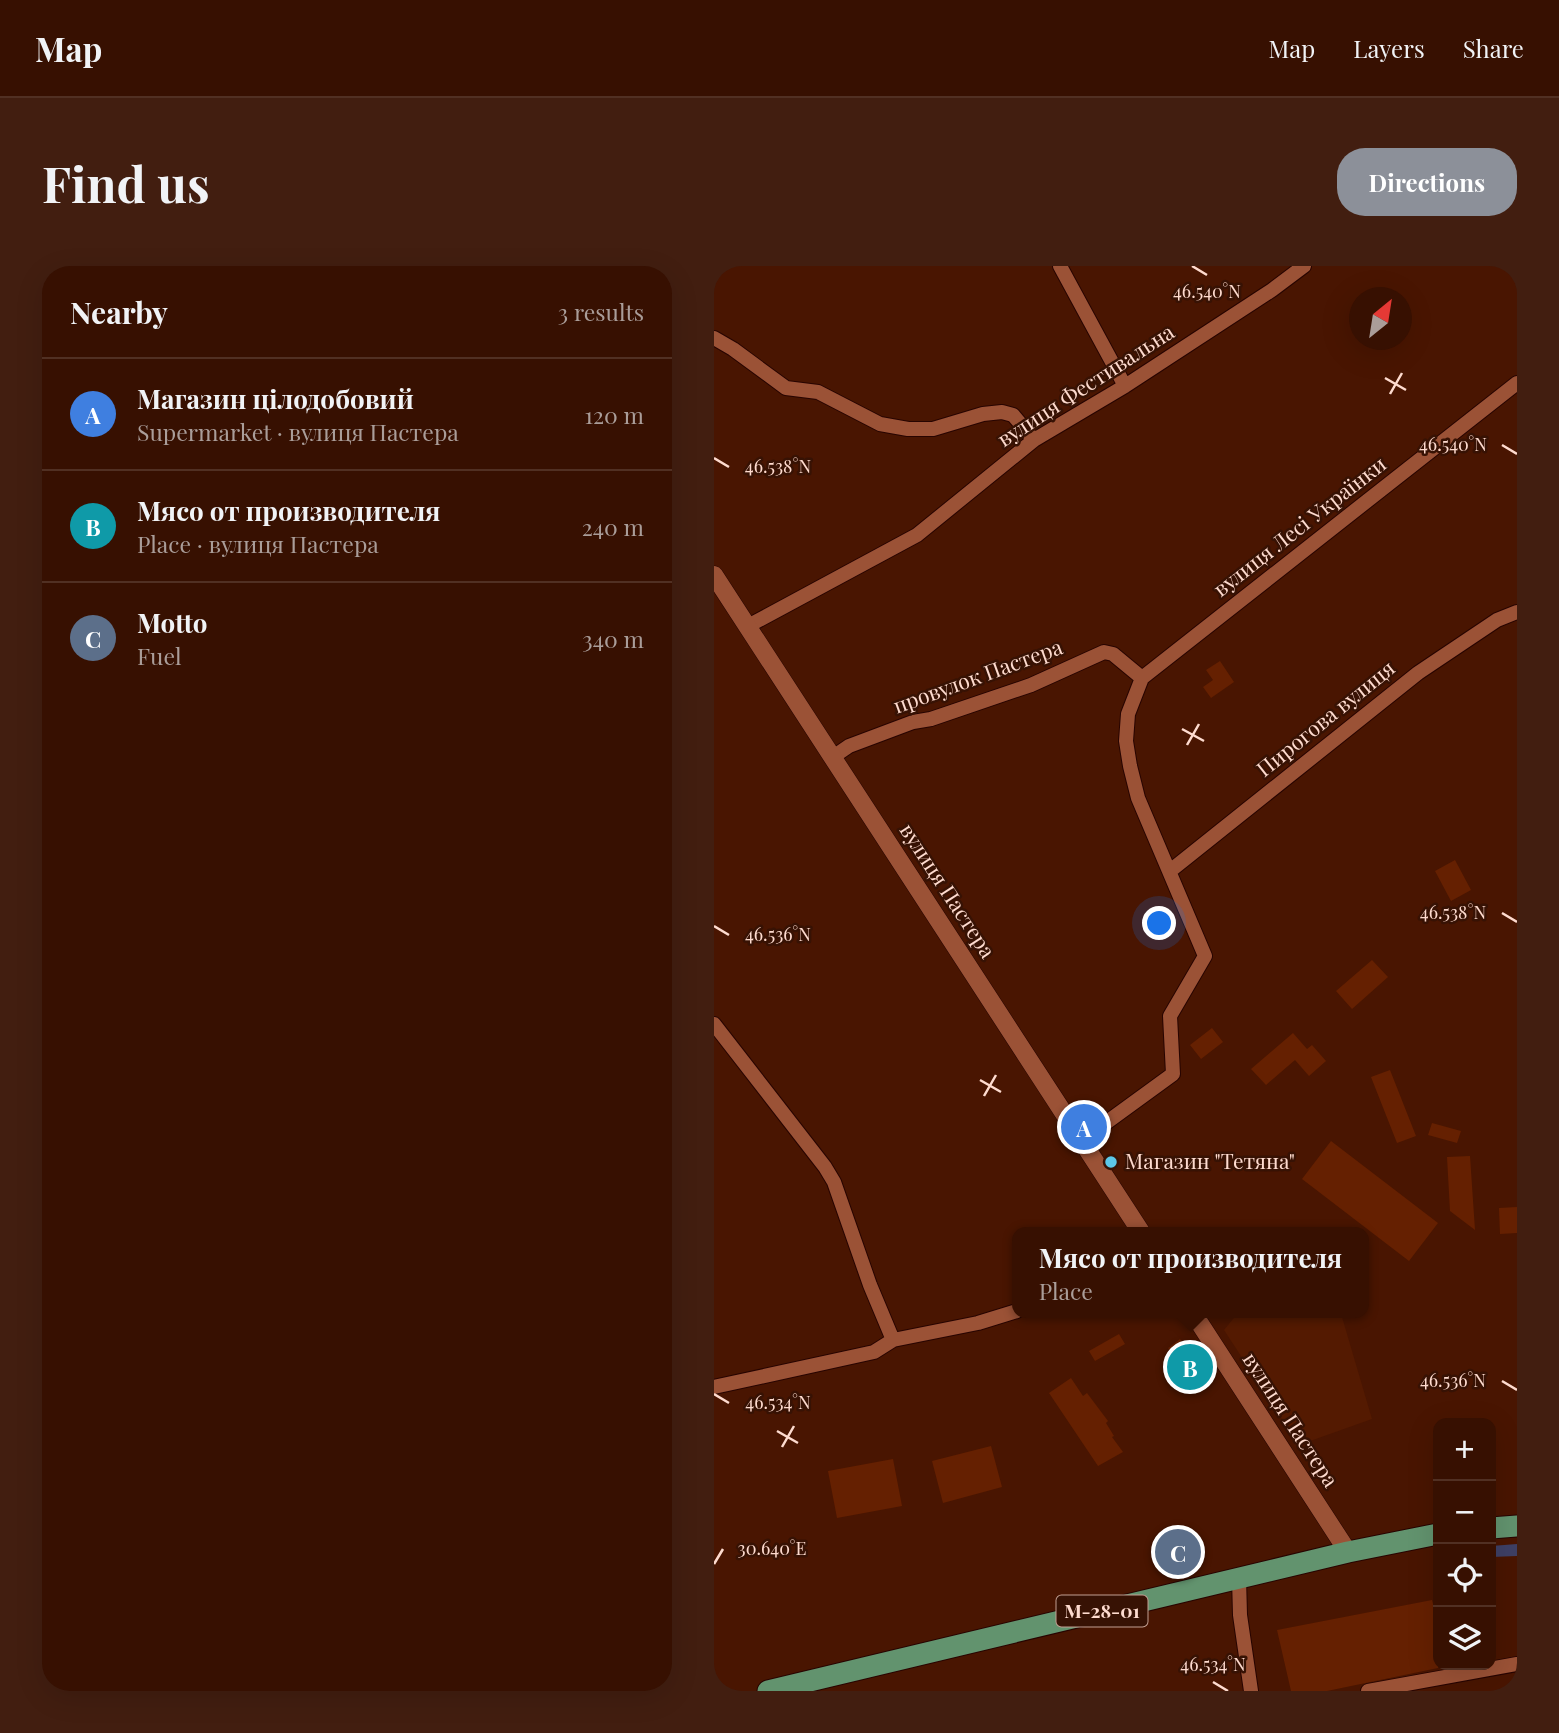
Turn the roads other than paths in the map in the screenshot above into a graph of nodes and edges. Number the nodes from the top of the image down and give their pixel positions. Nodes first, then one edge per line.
1 (1060, 266) edge
2 (1304, 266) edge
3 (714, 338) edge
4 (1517, 383) edge
5 (1125, 386) junction
6 (1034, 440) junction
7 (714, 575) edge
8 (1517, 612) edge
9 (748, 626) junction
10 (1142, 678) junction
11 (833, 757) junction
12 (1170, 871) junction
13 (714, 1024) edge
14 (1081, 1141) junction
15 (1138, 1227) edge
16 (1012, 1313) edge
17 (1196, 1318) edge
18 (893, 1340) junction
19 (714, 1387) edge
20 (1517, 1526) edge
21 (1496, 1528) edge
22 (1433, 1535) edge
23 (1348, 1552) junction
24 (1239, 1578) junction
25 (1517, 1664) edge
26 (768, 1691) edge
27 (1251, 1691) edge
28 (1368, 1691) edge

1 - 5 street
2 - 5 street, вулиця Фестивальна
3 - 6 street
4 - 10 street, вулиця Лесі Українки
5 - 6 street, вулиця Фестивальна
6 - 9 street, вулиця Фестивальна
7 - 9 street, вулиця Пастера
8 - 12 street, Пирогова вулиця
9 - 11 street, вулиця Пастера
10 - 11 street, провулок Пастера
10 - 12 street
11 - 14 street, вулиця Пастера
12 - 14 street
13 - 18 street
14 - 15 street, вулиця Пастера
16 - 18 street
17 - 23 street, вулиця Пастера
18 - 19 street
20 - 21 highway
22 - 23 highway, М-28-01
23 - 24 highway, М-28-01
24 - 26 highway, М-28-01
24 - 27 street
25 - 28 street

